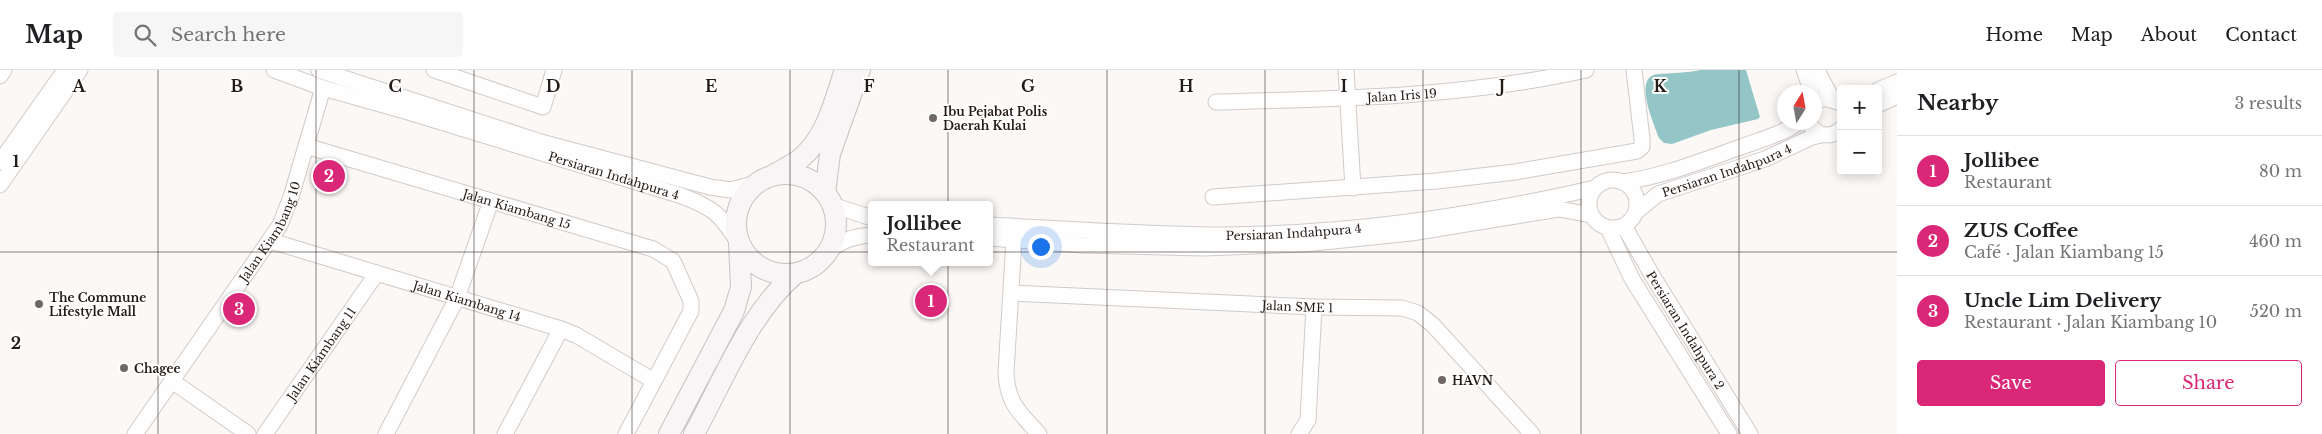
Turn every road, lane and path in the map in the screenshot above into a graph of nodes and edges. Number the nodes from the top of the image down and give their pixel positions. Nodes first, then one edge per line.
1 (4, 70) edge
2 (64, 70) edge
3 (80, 70) edge
4 (274, 70) edge
5 (434, 70) edge
6 (554, 70) edge
7 (845, 70) edge
8 (860, 70) edge
9 (1346, 70) edge
10 (1586, 70) edge
11 (1634, 70) edge
12 (1804, 70) edge
13 (1817, 70) edge
14 (322, 71) edge
15 (0, 76) edge
16 (1897, 82) edge
17 (1809, 85) edge
18 (323, 88) junction
19 (1882, 88) edge
20 (1897, 96) edge
21 (1347, 99) junction
22 (1822, 99) edge
23 (1837, 101) edge
24 (1216, 102) dead end
25 (1882, 103) edge
26 (1785, 130) edge
27 (1813, 130) edge
28 (1840, 130) edge
29 (1822, 135) junction
30 (306, 146) junction
31 (0, 162) edge
32 (763, 180) junction
33 (1622, 182) junction
34 (0, 185) edge
35 (1354, 188) junction
36 (1595, 188) junction
37 (1213, 196) dead end
38 (829, 199) junction
39 (492, 201) junction
40 (1636, 212) junction
41 (1591, 215) junction
42 (868, 216) edge
43 (993, 225) edge
44 (1624, 226) junction
45 (1608, 228) junction
46 (868, 236) edge
47 (993, 238) edge
48 (1014, 240) junction
49 (271, 241) junction
50 (740, 243) junction
51 (826, 253) junction
52 (377, 273) junction
53 (796, 273) junction
54 (1012, 293) junction
55 (457, 298) junction
56 (1314, 307) junction
57 (561, 329) junction
58 (172, 381) junction
59 (654, 381) junction
60 (135, 434) edge
61 (248, 434) edge
62 (265, 434) edge
63 (386, 434) edge
64 (505, 434) edge
65 (626, 434) edge
66 (669, 434) edge
67 (694, 434) edge
68 (1040, 434) edge
69 (1299, 434) edge
70 (1532, 434) edge
71 (1729, 434) edge
72 (1750, 434) edge

1 - 15 street
2 - 31 street
3 - 34 street
4 - 18 street, Persiaran Indahpura 4
5 - 6 street
7 - 32 main road
8 - 38 main road
9 - 21 street
10 - 21 street, Jalan Iris 19
11 - 35 street
12 - 17 street
13 - 23 street
14 - 32 street, Persiaran Indahpura 4
16 - 19 street
18 - 30 street, Jalan Kiambang 10
18 - 50 street, Persiaran Indahpura 4
20 - 25 street
21 - 24 street, Jalan Iris 19
21 - 35 street
22 - 23 street
26 - 33 street, Persiaran Indahpura 4
27 - 29 street
28 - 29 street, Persiaran Indahpura 4
29 - 40 street, Persiaran Indahpura 4
30 - 39 street, Jalan Kiambang 15
30 - 49 street, Jalan Kiambang 10
32 - 38 main road
32 - 50 main road
33 - 36 street
33 - 40 street
35 - 37 street
36 - 41 street
36 - 43 street, Persiaran Indahpura 4
38 - 42 street
38 - 51 main road
39 - 55 street
39 - 59 street, Jalan Kiambang 15
40 - 44 street
41 - 45 street
41 - 48 street, Persiaran Indahpura 4
44 - 45 street
44 - 72 street, Persiaran Indahpura 2
45 - 71 street, Persiaran Indahpura 2
46 - 51 street
47 - 48 street, Persiaran Indahpura 4
48 - 54 street
49 - 52 street, Jalan Kiambang 14
49 - 58 street, Jalan Kiambang 10
50 - 53 main road
50 - 66 main road
51 - 53 main road
52 - 55 street, Jalan Kiambang 14
52 - 62 street, Jalan Kiambang 11
53 - 67 main road
54 - 56 street, Jalan SME 1
54 - 68 street
55 - 57 street, Jalan Kiambang 14
55 - 63 street
56 - 69 street
56 - 70 street, Jalan SME 1
57 - 59 street, Jalan Kiambang 14
57 - 64 street
58 - 60 street, Jalan Kiambang 10
58 - 61 street
59 - 65 street

